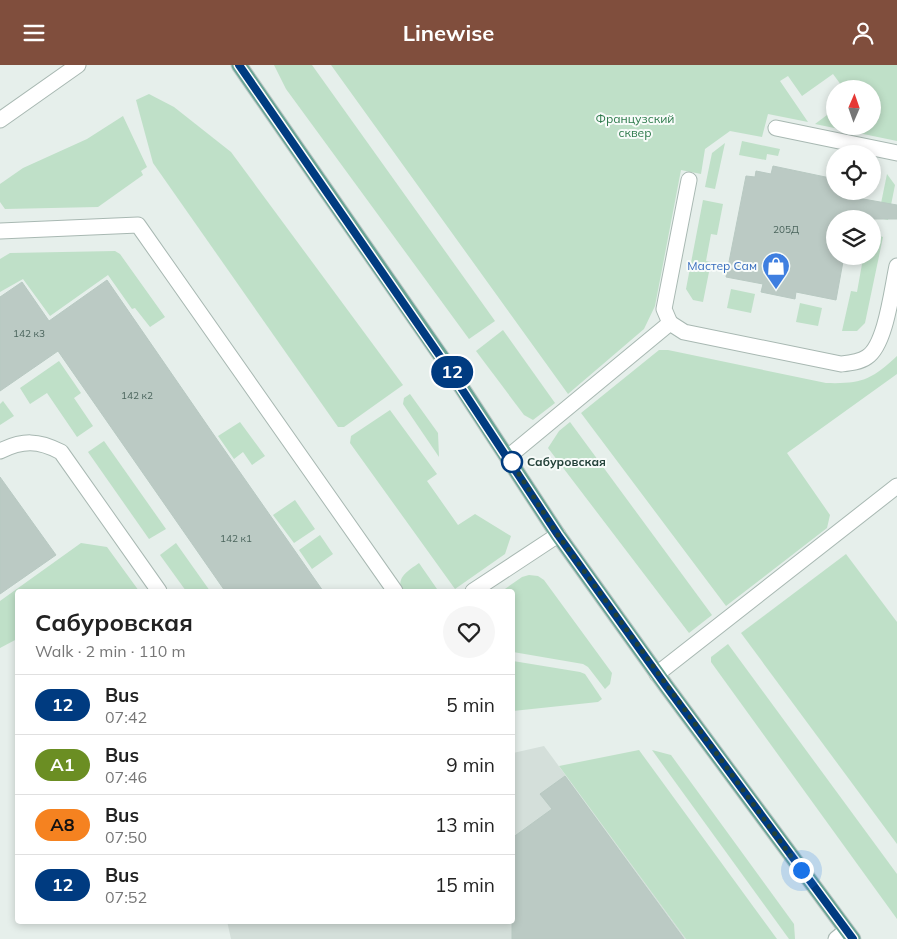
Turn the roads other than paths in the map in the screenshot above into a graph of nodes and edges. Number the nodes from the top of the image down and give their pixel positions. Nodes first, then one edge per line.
1 (78, 65) edge
2 (239, 65) edge
3 (0, 120) edge
4 (776, 128) dead end
5 (897, 153) edge
6 (689, 180) dead end
7 (0, 231) edge
8 (897, 266) edge
9 (670, 323) junction
10 (0, 451) edge
11 (508, 457) junction
12 (897, 486) edge
13 (558, 535) junction
14 (158, 589) edge
15 (395, 589) edge
16 (476, 589) edge
17 (657, 673) junction
18 (845, 936) edge

1 - 3 street
2 - 11 main road
4 - 5 street
6 - 9 street
7 - 15 street
8 - 9 street
9 - 11 street
10 - 14 street
11 - 13 main road
12 - 17 street
13 - 16 street
13 - 17 main road
17 - 18 main road

